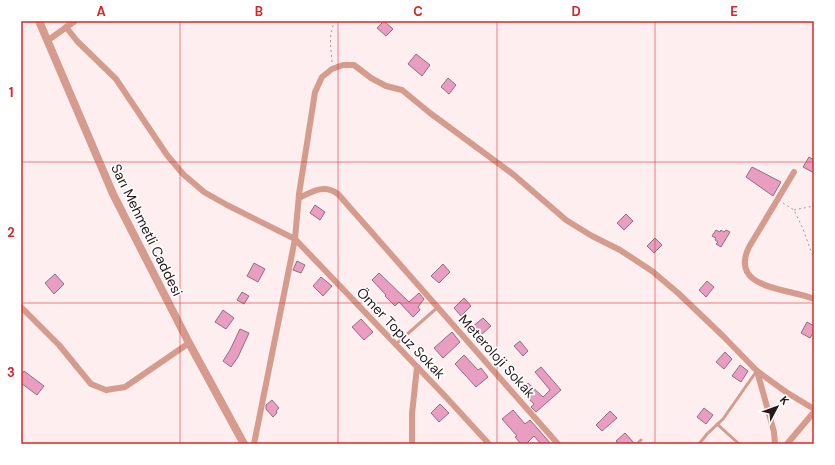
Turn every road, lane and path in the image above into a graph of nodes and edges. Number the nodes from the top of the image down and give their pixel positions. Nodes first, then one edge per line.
1 (39, 21) edge
2 (75, 21) edge
3 (336, 21) edge
4 (66, 27) junction
5 (47, 41) junction
6 (332, 69) junction
7 (794, 172) dead end
8 (298, 198) junction
9 (777, 199) junction
10 (814, 206) edge
11 (794, 210) junction
12 (295, 239) junction
13 (814, 259) edge
14 (814, 299) edge
15 (21, 307) edge
16 (438, 307) junction
17 (188, 343) junction
18 (396, 344) junction
19 (417, 367) junction
20 (757, 371) junction
21 (814, 410) edge
22 (718, 424) junction
23 (641, 440) dead end
24 (244, 444) edge
25 (254, 444) edge
26 (412, 444) edge
27 (489, 444) edge
28 (558, 444) edge
29 (637, 444) edge
30 (699, 444) edge
31 (739, 444) edge
32 (775, 444) edge
33 (787, 444) edge

1 - 5 street, Sarı Mehmetli Caddesi
2 - 4 street
3 - 6 path
4 - 5 street
4 - 12 street, Ömer Topuz Sokak
5 - 17 street, Sarı Mehmetli Caddesi
6 - 8 street
6 - 20 street
7 - 9 street
8 - 12 street
8 - 16 street, Meteroloji Sokak
9 - 11 path
9 - 14 street
10 - 11 path
11 - 13 path
12 - 18 street, Ömer Topuz Sokak
12 - 25 street
15 - 17 street
16 - 18 lane
16 - 28 street, Meteroloji Sokak
17 - 24 street, Sarı Mehmetli Caddesi
18 - 19 street, Ömer Topuz Sokak
19 - 26 street
19 - 27 street, Ömer Topuz Sokak
20 - 21 street
20 - 22 lane
20 - 32 street
21 - 33 street
22 - 30 lane
22 - 31 lane
23 - 29 lane

